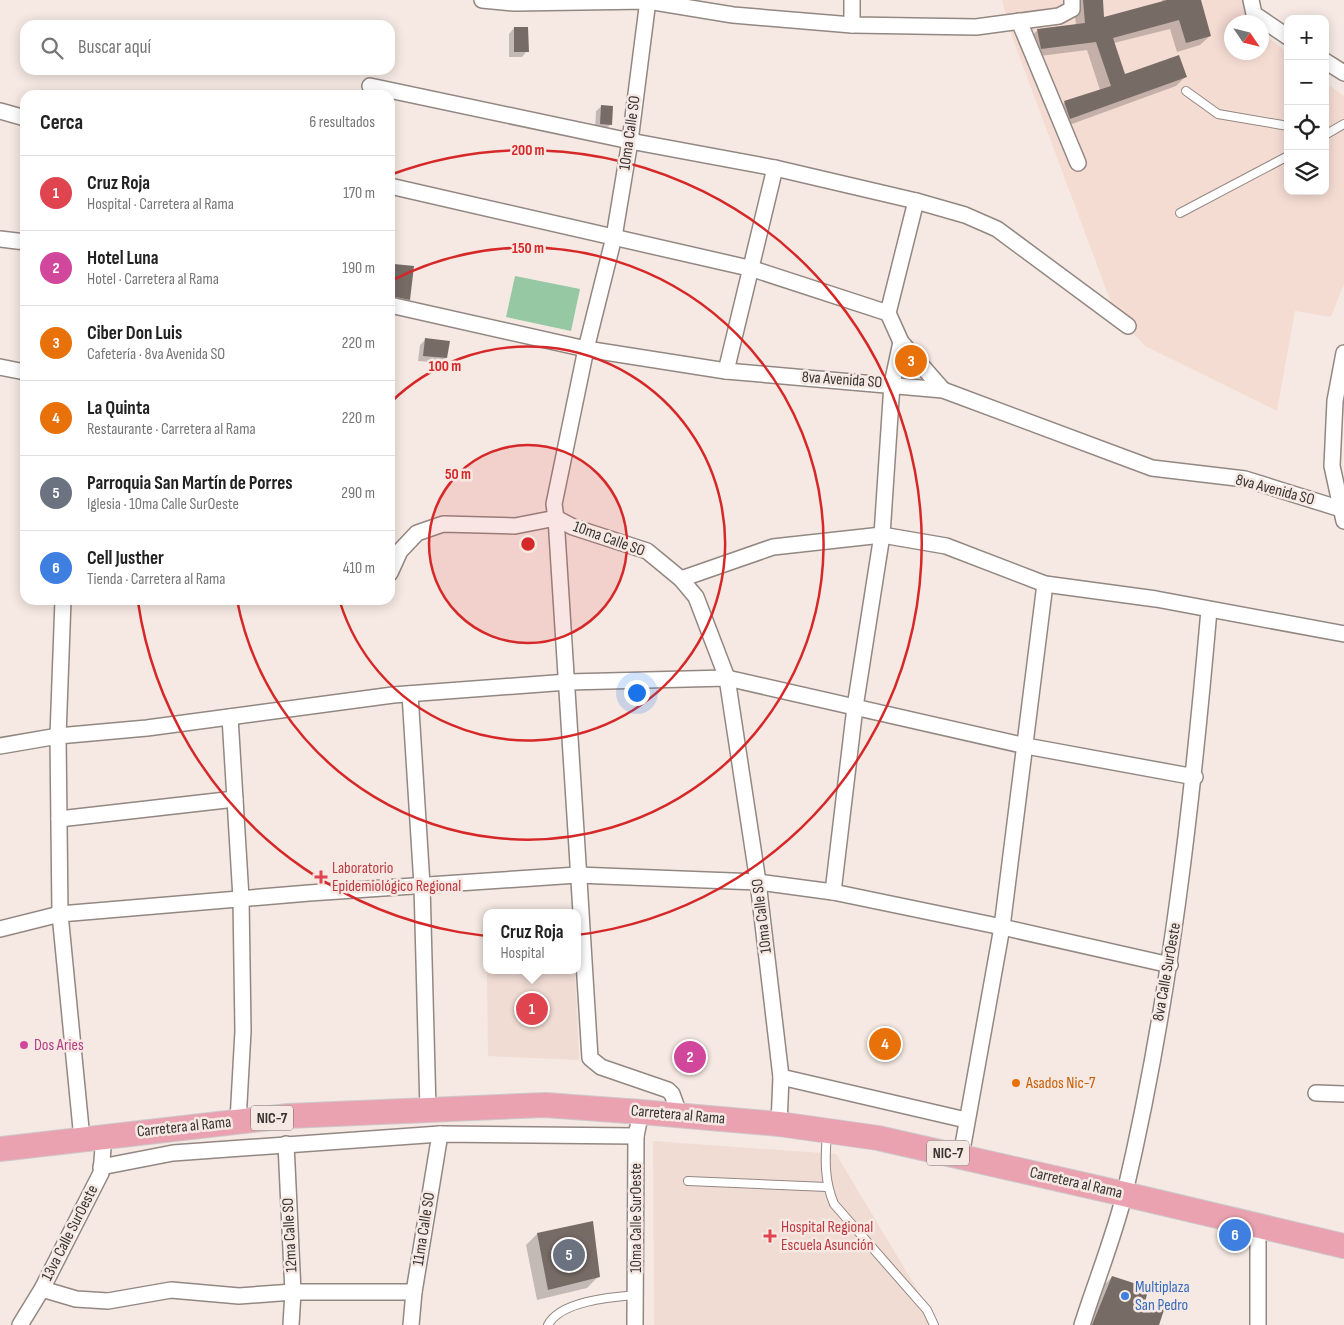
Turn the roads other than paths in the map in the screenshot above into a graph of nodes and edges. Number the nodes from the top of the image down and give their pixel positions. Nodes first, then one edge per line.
1 (482, 0) edge
2 (852, 0) edge
3 (1072, 0) edge
4 (1251, 0) edge
5 (648, 1) edge
6 (1019, 21) junction
7 (852, 25) junction
8 (1284, 34) edge
9 (1329, 64) edge
10 (1344, 73) edge
11 (370, 86) dead end
12 (389, 90) edge
13 (395, 91) edge
14 (1186, 91) dead end
15 (0, 111) edge
16 (20, 117) edge
17 (1344, 124) edge
18 (1284, 125) edge
19 (1329, 132) edge
20 (630, 142) junction
21 (1284, 158) edge
22 (1078, 163) dead end
23 (775, 168) junction
24 (395, 187) edge
25 (916, 201) junction
26 (1180, 213) dead end
27 (614, 237) junction
28 (0, 239) edge
29 (20, 241) edge
30 (753, 268) junction
31 (395, 306) edge
32 (888, 313) junction
33 (1128, 326) dead end
34 (901, 342) junction
35 (586, 349) junction
36 (1344, 353) edge
37 (0, 367) edge
38 (20, 371) edge
39 (726, 372) junction
40 (892, 384) junction
41 (943, 390) junction
42 (1338, 468) edge
43 (1342, 515) edge
44 (556, 518) junction
45 (882, 535) junction
46 (395, 562) edge
47 (681, 579) junction
48 (1045, 584) junction
49 (63, 605) edge
50 (1209, 610) junction
51 (1344, 634) edge
52 (726, 678) junction
53 (568, 682) junction
54 (410, 694) junction
55 (855, 707) junction
56 (230, 717) junction
57 (58, 736) junction
58 (0, 746) edge
59 (1026, 746) junction
60 (1195, 777) junction
61 (235, 799) junction
62 (59, 820) junction
63 (577, 875) junction
64 (758, 882) junction
65 (422, 885) junction
66 (833, 892) junction
67 (241, 898) junction
68 (579, 909) edge
69 (60, 914) junction
70 (1002, 927) junction
71 (0, 929) edge
72 (581, 931) edge
73 (1170, 964) junction
74 (781, 1077) junction
75 (1316, 1094) dead end
76 (1344, 1094) edge
77 (428, 1110) junction
78 (641, 1112) junction
79 (680, 1116) junction
80 (966, 1120) junction
81 (238, 1121) junction
82 (779, 1124) junction
83 (827, 1131) junction
84 (440, 1134) junction
85 (636, 1136) junction
86 (93, 1137) junction
87 (286, 1144) junction
88 (0, 1149) edge
89 (961, 1156) junction
90 (101, 1167) junction
91 (688, 1181) dead end
92 (826, 1187) junction
93 (1124, 1194) junction
94 (1258, 1225) junction
95 (1344, 1246) edge
96 (42, 1289) junction
97 (293, 1292) junction
98 (414, 1292) junction
99 (635, 1294) junction
100 (20, 1325) edge
101 (291, 1325) edge
102 (411, 1325) edge
103 (548, 1325) edge
104 (635, 1325) edge
105 (934, 1325) edge
106 (1082, 1325) edge
107 (1258, 1325) edge

1 - 5 street
2 - 7 street
3 - 6 street
4 - 8 street
5 - 7 street
5 - 20 street, 10ma Calle SO
6 - 7 street
6 - 22 street
9 - 10 street
11 - 12 street
13 - 20 street
14 - 18 lane
15 - 16 street
17 - 19 lane
20 - 23 street
20 - 27 street, 10ma Calle SO
21 - 26 lane
23 - 25 street
23 - 30 street
24 - 27 street
25 - 32 street
25 - 33 street
27 - 30 street
27 - 35 street, 10ma Calle SO
28 - 29 street
30 - 32 street
30 - 39 street
31 - 35 street, 8va Avenida SO
32 - 34 street
34 - 40 street
34 - 41 street
35 - 39 street, 8va Avenida SO
35 - 44 street, 10ma Calle SO
36 - 42 street
37 - 38 street
39 - 40 street, 8va Avenida SO
40 - 41 street, 8va Avenida SO
40 - 45 street
41 - 43 street, 8va Avenida SO
42 - 43 street
44 - 46 street
44 - 47 street, 10ma Calle SO
44 - 53 street
45 - 47 street
45 - 48 street
45 - 55 street
47 - 52 street, 10ma Calle SO
48 - 50 street
48 - 59 street
49 - 57 street, 13va Calle SurOeste
50 - 51 street
50 - 60 street, 8va Calle SurOeste
52 - 53 street
52 - 55 street
52 - 64 street, 10ma Calle SO
53 - 54 street
53 - 63 street
54 - 56 street
54 - 65 street
55 - 59 street
55 - 66 street
56 - 57 street
56 - 61 street
57 - 58 street
57 - 62 street, 13va Calle SurOeste
59 - 60 street
59 - 70 street
60 - 73 street, 8va Calle SurOeste
61 - 62 street
61 - 67 street
62 - 69 street, 13va Calle SurOeste
63 - 64 street
63 - 65 street
63 - 68 street
64 - 66 street
64 - 74 street, 10ma Calle SO
65 - 67 street
65 - 77 street
66 - 70 street
67 - 69 street
67 - 81 street
69 - 71 street
69 - 86 street, 13va Calle SurOeste
70 - 73 street
70 - 80 street
72 - 79 street
73 - 93 street, 8va Calle SurOeste
74 - 80 street
74 - 82 street, 10ma Calle SO
75 - 76 street
77 - 78 highway, Carretera al Rama / NIC-7
77 - 81 highway, Carretera al Rama / NIC-7
78 - 79 highway, Carretera al Rama / NIC-7
78 - 85 street, 10ma Calle SurOeste
79 - 82 highway, Carretera al Rama / NIC-7
80 - 89 street
81 - 86 highway, Carretera al Rama / NIC-7
82 - 83 highway, Carretera al Rama / NIC-7
83 - 89 highway, Carretera al Rama / NIC-7
83 - 92 lane
84 - 85 street
84 - 87 street
84 - 98 street, 11ma Calle SO
85 - 99 street, 10ma Calle SurOeste
86 - 88 highway, Carretera al Rama / NIC-7
86 - 90 street, 13va Calle SurOeste
87 - 90 street
87 - 97 street, 12ma Calle SO
89 - 93 highway, Carretera al Rama / NIC-7
90 - 96 street, 13va Calle SurOeste
91 - 92 lane
92 - 105 lane
93 - 94 highway, Carretera al Rama / NIC-7
93 - 106 street, 8va Calle SurOeste
94 - 95 highway, Carretera al Rama / NIC-7
94 - 107 street
96 - 97 street
96 - 100 street, 13va Calle SurOeste
97 - 98 street
97 - 101 street, 12ma Calle SO
98 - 102 street, 11ma Calle SO
99 - 103 lane
99 - 104 street, 10ma Calle SurOeste

